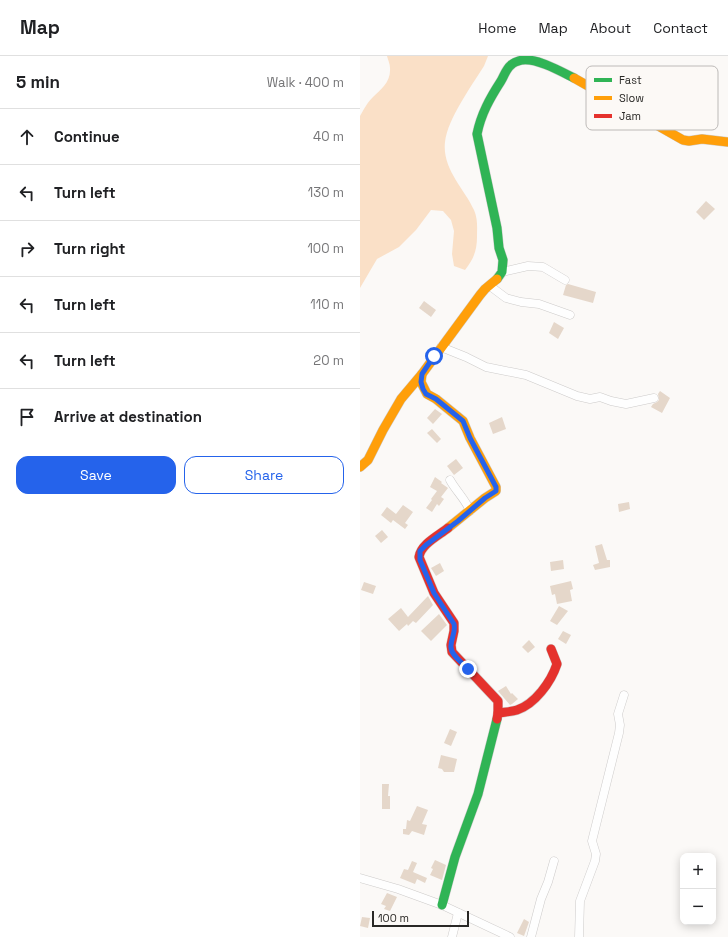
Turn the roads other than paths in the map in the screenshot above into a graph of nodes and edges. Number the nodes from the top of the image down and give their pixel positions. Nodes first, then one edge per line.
1 (586, 85) edge
2 (665, 130) edge
3 (728, 142) edge
4 (502, 272) junction
5 (565, 280) dead end
6 (490, 286) junction
7 (570, 315) dead end
8 (441, 347) junction
9 (422, 374) junction
10 (654, 398) dead end
11 (360, 467) edge
12 (450, 480) dead end
13 (470, 511) junction
14 (551, 649) dead end
15 (624, 695) dead end
16 (498, 713) junction
17 (554, 862) dead end
18 (360, 878) edge
19 (442, 905) junction
20 (458, 913) junction
21 (452, 937) edge
22 (510, 937) edge
23 (531, 937) edge
24 (580, 937) edge

1 - 4 street
2 - 3 street
4 - 5 street
4 - 6 street
6 - 7 street
6 - 8 street
8 - 9 street
8 - 10 street
9 - 11 street
9 - 13 street
12 - 13 street
13 - 16 street
14 - 16 street
15 - 24 street
16 - 19 street
17 - 23 street
18 - 19 street
19 - 20 street
20 - 21 street
20 - 22 street

